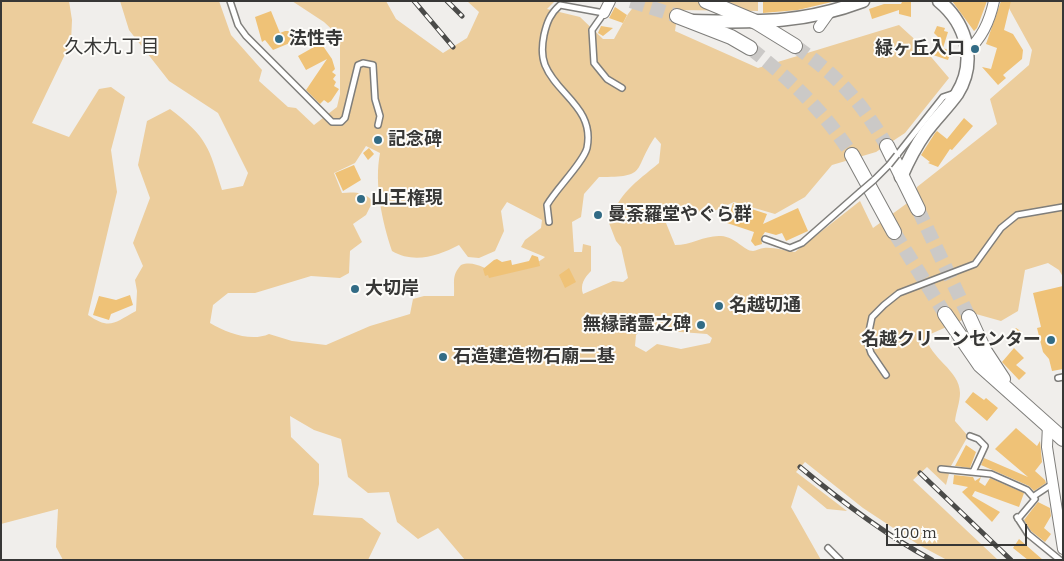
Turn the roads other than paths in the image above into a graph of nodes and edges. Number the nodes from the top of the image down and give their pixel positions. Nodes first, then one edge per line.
1 (230, 1) edge
2 (600, 1) edge
3 (610, 1) edge
4 (706, 1) edge
5 (863, 1) edge
6 (939, 1) edge
7 (994, 1) edge
8 (604, 12) junction
9 (829, 14) junction
10 (676, 16) tunnel mouth
11 (693, 21) junction
12 (756, 22) junction
13 (819, 27) dead end
14 (795, 46) tunnel mouth
15 (968, 50) junction
16 (622, 88) dead end
17 (958, 92) junction
18 (378, 125) dead end
19 (892, 151) junction
20 (852, 156) tunnel mouth
21 (901, 177) junction
22 (1063, 207) edge
23 (918, 209) tunnel mouth
24 (549, 222) dead end
25 (894, 232) tunnel mouth
26 (765, 238) dead end
27 (945, 314) tunnel mouth
28 (969, 317) tunnel mouth
29 (886, 375) dead end
30 (1026, 407) junction
31 (1048, 425) junction
32 (970, 436) dead end
33 (1063, 439) edge
34 (941, 469) dead end
35 (973, 472) junction
36 (1052, 484) junction
37 (1034, 496) junction
38 (828, 548) dead end
39 (1063, 549) edge
40 (840, 560) edge
41 (1060, 560) edge

1 - 18 lane
2 - 8 street
3 - 8 street
4 - 12 main road
5 - 9 street
6 - 15 street
7 - 15 street
8 - 16 lane
8 - 24 lane
9 - 12 street
9 - 13 street
10 - 11 main road
11 - 12 street
11 - 12 main road
12 - 14 main road
15 - 17 street
17 - 19 lane
17 - 21 street
19 - 21 main road
19 - 26 lane, bridge
20 - 25 main road
21 - 23 main road
22 - 29 lane
27 - 30 main road
28 - 30 main road
30 - 31 main road
31 - 33 main road
31 - 36 street
32 - 35 lane
34 - 35 lane
35 - 37 lane
36 - 37 lane
36 - 39 street
37 - 41 lane
38 - 40 lane

